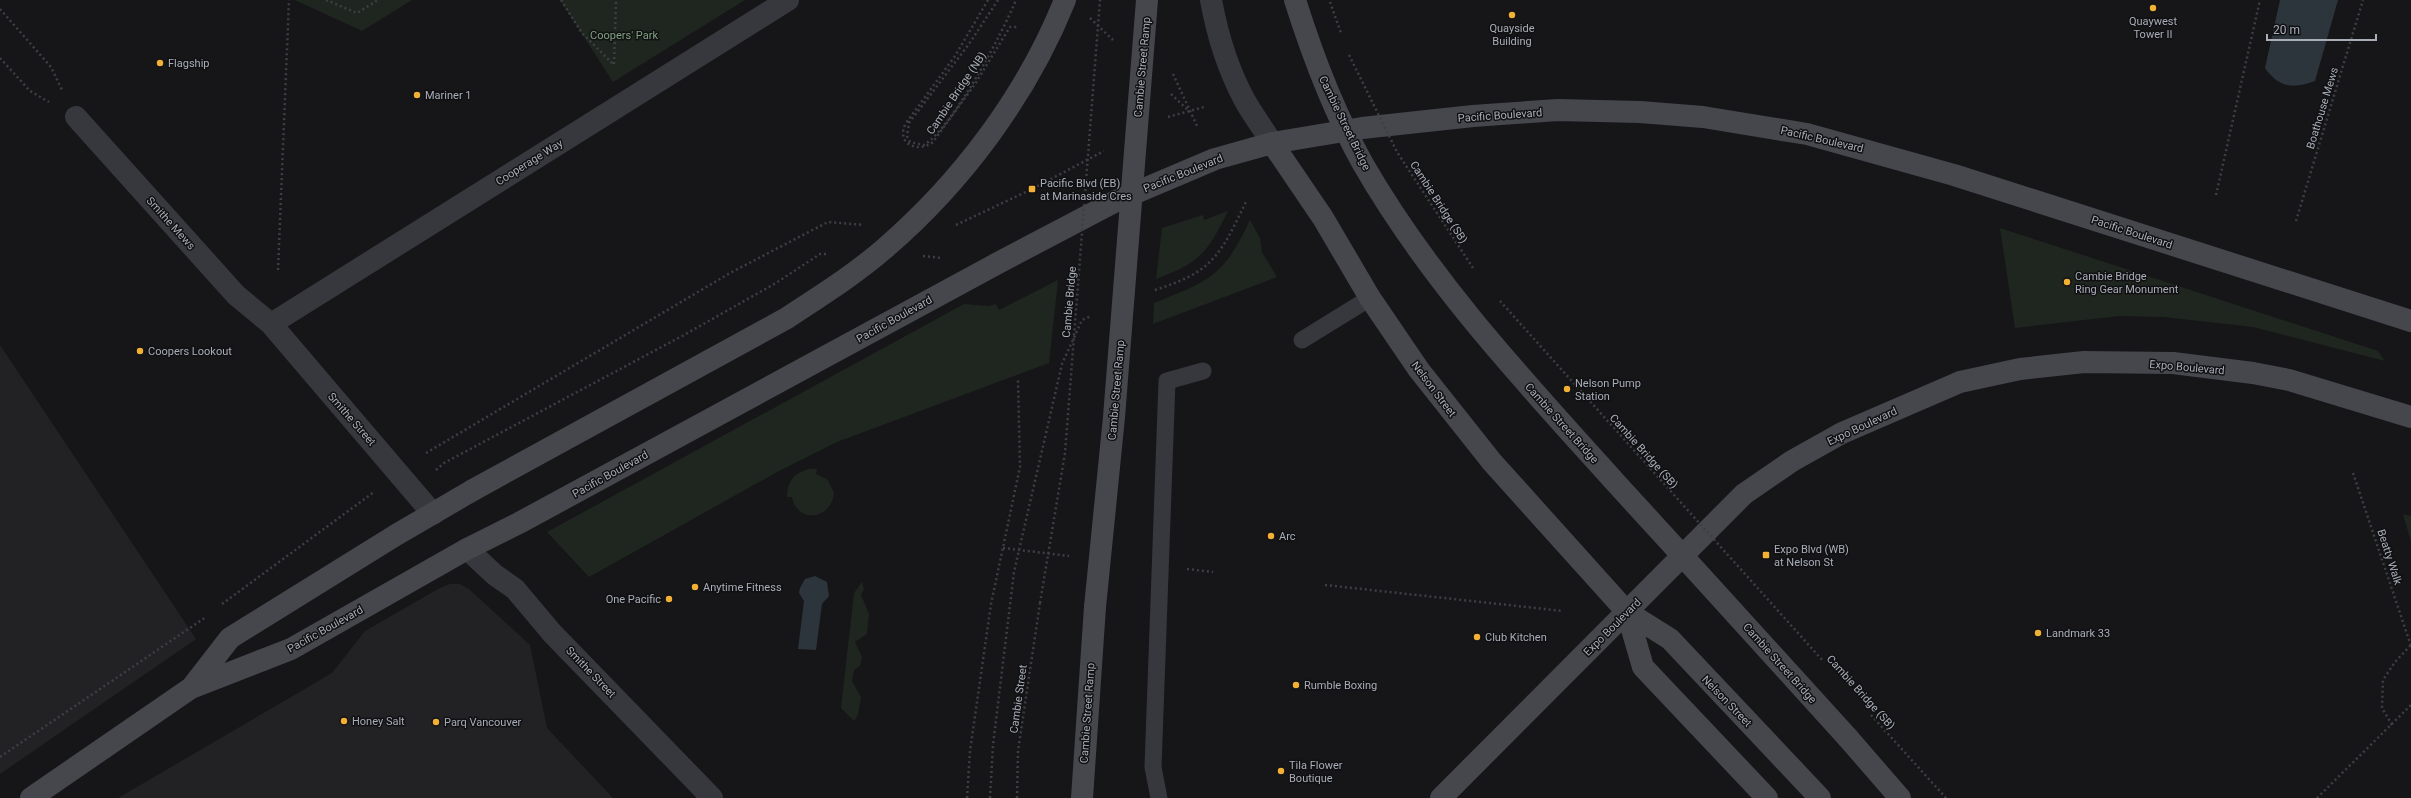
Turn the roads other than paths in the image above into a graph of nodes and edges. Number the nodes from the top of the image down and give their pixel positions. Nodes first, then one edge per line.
1 (788, 0) edge
2 (1065, 0) edge
3 (1148, 0) edge
4 (1211, 0) edge
5 (1295, 0) edge
6 (76, 117) road end
7 (1272, 143) junction
8 (1370, 298) junction
9 (2411, 321) edge
10 (271, 324) junction
11 (1302, 340) dead end
12 (1202, 371) dead end
13 (2411, 417) edge
14 (432, 514) junction
15 (467, 549) junction
16 (1627, 612) junction
17 (191, 688) junction
18 (1085, 792) edge
19 (31, 798) edge
20 (712, 798) edge
21 (1159, 798) edge
22 (1441, 798) edge
23 (1767, 798) edge
24 (1820, 798) edge
25 (1900, 798) edge

1 - 10 street, Cooperage Way
2 - 14 main road, bridge
3 - 18 main road, Cambie Street Ramp, bridge
4 - 7 street
5 - 25 main road, Cambie Street Bridge, bridge
6 - 10 street, Smithe Mews
7 - 8 main road, Nelson Street
7 - 9 main road, Pacific Boulevard
7 - 15 main road, Pacific Boulevard
8 - 11 lane
8 - 16 main road, Nelson Street
10 - 14 street, Smithe Street
12 - 21 lane
13 - 16 main road, Expo Boulevard
14 - 17 main road
15 - 17 main road, Pacific Boulevard
15 - 20 street, Smithe Street
16 - 22 main road, Expo Boulevard
16 - 23 main road, Nelson Street
16 - 24 main road, Nelson Street
17 - 19 main road, Pacific Boulevard

